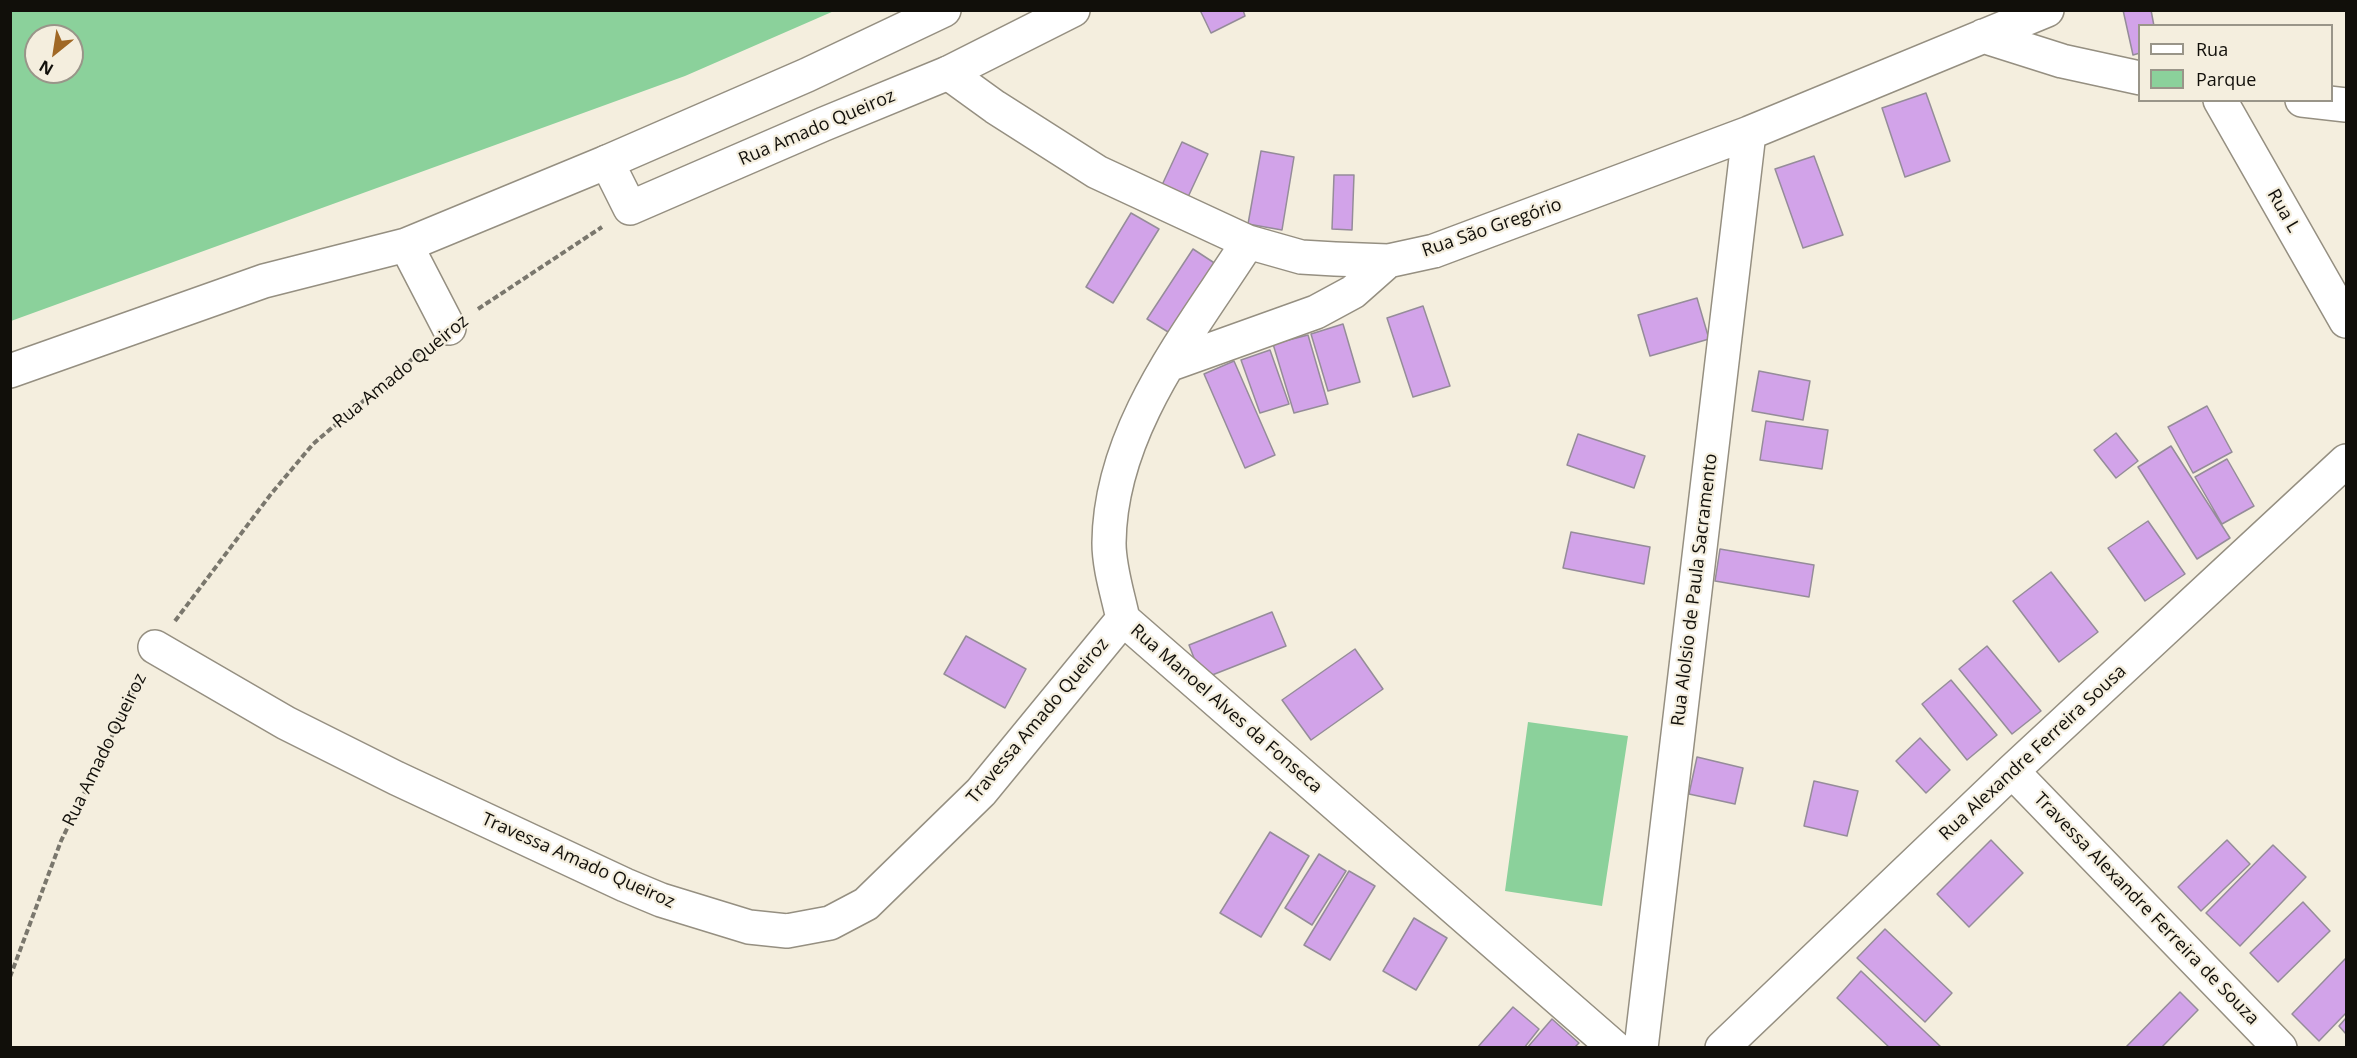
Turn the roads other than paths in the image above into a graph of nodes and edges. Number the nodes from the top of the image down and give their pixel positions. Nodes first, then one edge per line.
1 (944, 10) edge
2 (1073, 10) edge
3 (2047, 10) edge
4 (1983, 36) junction
5 (948, 73) junction
6 (2138, 78) edge
7 (2221, 102) edge
8 (2320, 102) edge
9 (2346, 105) edge
10 (1749, 134) junction
11 (607, 162) junction
12 (1248, 242) junction
13 (406, 245) junction
14 (1389, 261) junction
15 (2346, 321) edge
16 (449, 328) road end
17 (1168, 365) junction
18 (10, 371) edge
19 (2346, 462) edge
20 (1123, 620) junction
21 (155, 647) road end
22 (2012, 771) junction
23 (1615, 1047) edge
24 (1641, 1047) edge
25 (1722, 1047) edge
26 (2280, 1047) edge

1 - 11 street
2 - 5 street, Rua Amado Queiroz
3 - 4 street, Rua São Gregório
4 - 6 street
4 - 10 street, Rua São Gregório
5 - 11 street, Rua Amado Queiroz
5 - 12 street, Rua São Gregório
7 - 15 street, Rua L
8 - 9 street
10 - 14 street, Rua São Gregório
10 - 24 street, Rua Alolsio de Paula Sacramento
11 - 13 street
12 - 14 street, Rua São Gregório
12 - 17 street, Rua Manoel Alves da Fonseca
13 - 16 street
13 - 18 street
14 - 17 street
17 - 20 street, Rua Manoel Alves da Fonseca
19 - 22 street, Rua Alexandre Ferreira Sousa
20 - 21 street, Travessa Amado Queiroz
20 - 23 street, Rua Manoel Alves da Fonseca
22 - 25 street, Rua Alexandre Ferreira Sousa
22 - 26 street, Travessa Alexandre Ferreira de Souza

